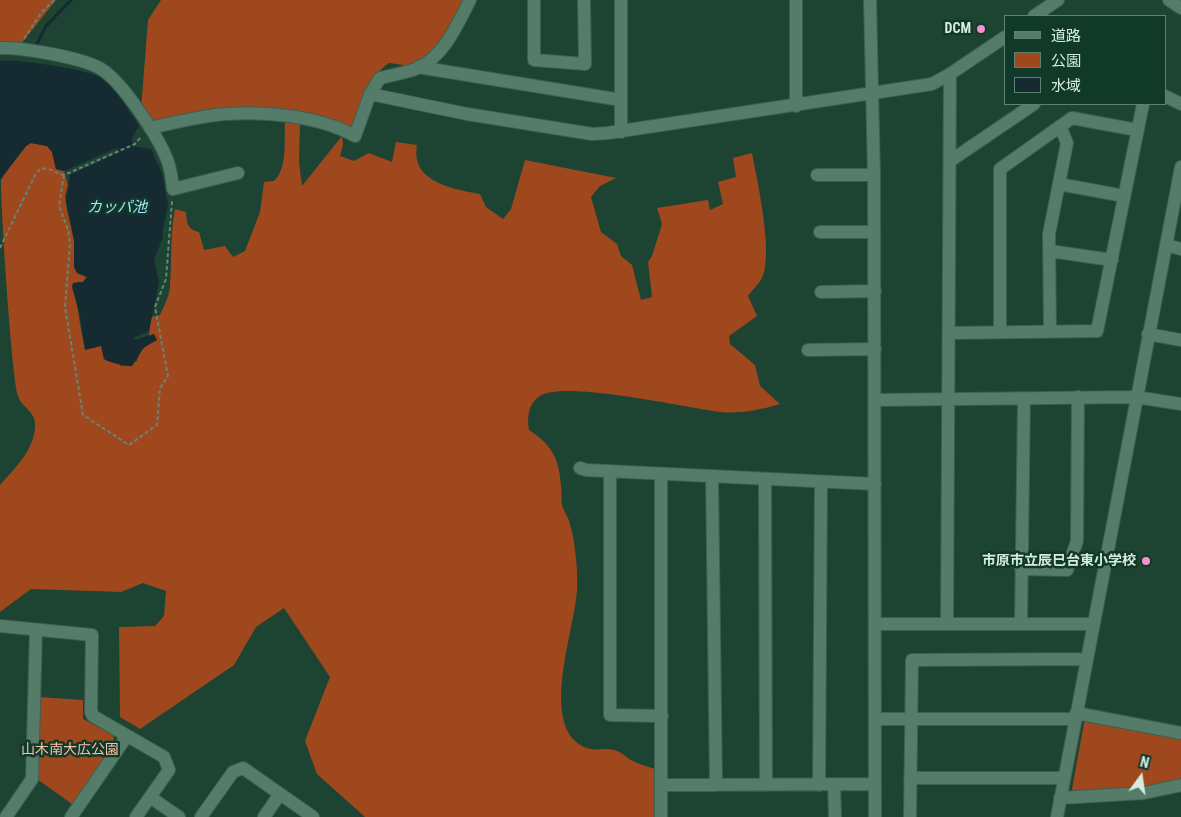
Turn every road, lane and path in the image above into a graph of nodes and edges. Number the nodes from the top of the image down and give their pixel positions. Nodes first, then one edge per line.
1 (54, 0) edge
2 (470, 0) edge
3 (534, 0) edge
4 (584, 0) edge
5 (621, 0) edge
6 (796, 0) edge
7 (870, 0) edge
8 (1058, 0) edge
9 (1169, 0) edge
10 (1181, 8) edge
11 (1051, 12) edge
12 (1038, 15) edge
13 (1004, 38) edge
14 (19, 47) junction
15 (0, 48) edge
16 (418, 68) junction
17 (950, 74) junction
18 (370, 94) junction
19 (871, 95) junction
20 (1166, 96) edge
21 (621, 100) junction
22 (1181, 104) edge
23 (1033, 105) edge
24 (1143, 105) edge
25 (796, 106) junction
26 (1060, 126) junction
27 (150, 128) junction
28 (1138, 130) junction
29 (621, 132) junction
30 (135, 144) dead end
31 (950, 161) junction
32 (1181, 171) edge
33 (238, 173) dead end
34 (64, 174) junction
35 (817, 174) dead end
36 (874, 175) junction
37 (1059, 184) junction
38 (173, 189) junction
39 (1124, 196) junction
40 (820, 232) dead end
41 (874, 232) junction
42 (1166, 245) junction
43 (0, 248) edge
44 (1181, 249) edge
45 (1050, 251) junction
46 (1112, 260) junction
47 (874, 291) junction
48 (821, 292) dead end
49 (949, 332) junction
50 (1000, 332) junction
51 (1050, 332) junction
52 (1148, 334) junction
53 (1181, 340) edge
54 (875, 349) junction
55 (808, 350) dead end
56 (1078, 397) junction
57 (1136, 397) junction
58 (1024, 398) junction
59 (949, 399) junction
60 (874, 400) junction
61 (1181, 404) edge
62 (580, 468) dead end
63 (610, 472) junction
64 (661, 474) junction
65 (712, 477) junction
66 (765, 480) junction
67 (820, 482) junction
68 (875, 484) junction
69 (1021, 570) junction
70 (947, 623) junction
71 (1021, 623) junction
72 (875, 624) junction
73 (1093, 624) junction
74 (0, 626) edge
75 (36, 630) junction
76 (1086, 660) junction
77 (662, 716) junction
78 (1076, 716) junction
79 (875, 718) junction
80 (911, 718) junction
81 (1181, 732) edge
82 (127, 736) junction
83 (910, 778) junction
84 (1064, 778) junction
85 (819, 784) junction
86 (834, 784) junction
87 (875, 784) junction
88 (662, 785) junction
89 (716, 785) junction
90 (766, 785) junction
91 (1181, 785) edge
92 (280, 794) junction
93 (150, 798) junction
94 (1060, 798) junction
95 (6, 817) edge
96 (71, 817) edge
97 (136, 817) edge
98 (180, 817) edge
99 (201, 817) edge
100 (264, 817) edge
101 (313, 817) edge
102 (661, 817) edge
103 (834, 817) edge
104 (875, 817) edge
105 (910, 817) edge
106 (1057, 817) edge

1 - 14 path
2 - 16 street
3 - 4 street
5 - 21 street
6 - 25 street
7 - 19 street
8 - 11 street
9 - 10 street
11 - 12 street
13 - 17 street
14 - 15 street
14 - 27 street
16 - 18 street
16 - 21 street
17 - 19 street
17 - 31 street
18 - 27 street
18 - 29 street
19 - 25 street
19 - 36 street
20 - 22 street
21 - 29 street
23 - 31 street
24 - 28 street
25 - 29 street
26 - 28 street
26 - 37 street
26 - 50 street
27 - 38 street
28 - 39 street
30 - 34 path
31 - 49 street
32 - 42 street
33 - 38 street
34 - 38 path
34 - 43 path
35 - 36 street
36 - 41 street
37 - 39 street
37 - 45 street
39 - 46 street
40 - 41 street
41 - 47 street
42 - 44 street
42 - 52 street
45 - 46 street
45 - 51 street
46 - 51 street
47 - 48 street
47 - 54 street
49 - 50 street
49 - 59 street
50 - 51 street
52 - 53 street
52 - 57 street
54 - 55 street
54 - 60 street
56 - 57 street
56 - 58 street
56 - 69 street
57 - 61 street
57 - 73 street
58 - 59 street
58 - 69 street
59 - 60 street
59 - 70 street
60 - 68 street
62 - 63 street
63 - 64 street
63 - 77 street
64 - 65 street
64 - 77 street
65 - 66 street
65 - 89 street
66 - 67 street
66 - 90 street
67 - 68 street
67 - 85 street
68 - 72 street
69 - 71 street
70 - 71 street
70 - 72 street
71 - 73 street
72 - 79 street
73 - 76 street
74 - 75 street
75 - 82 street
75 - 95 street
76 - 78 street
76 - 80 street
77 - 88 street
78 - 80 street
78 - 81 street
78 - 84 street
79 - 80 street
79 - 87 street
80 - 83 street
82 - 93 street
82 - 96 street
83 - 84 street
83 - 105 street
84 - 94 street
85 - 86 street
85 - 90 street
86 - 87 street
86 - 103 street
87 - 104 street
88 - 89 street
88 - 102 street
89 - 90 street
91 - 94 street
92 - 99 street
92 - 100 street
92 - 101 street
93 - 97 street
93 - 98 street
94 - 106 street

